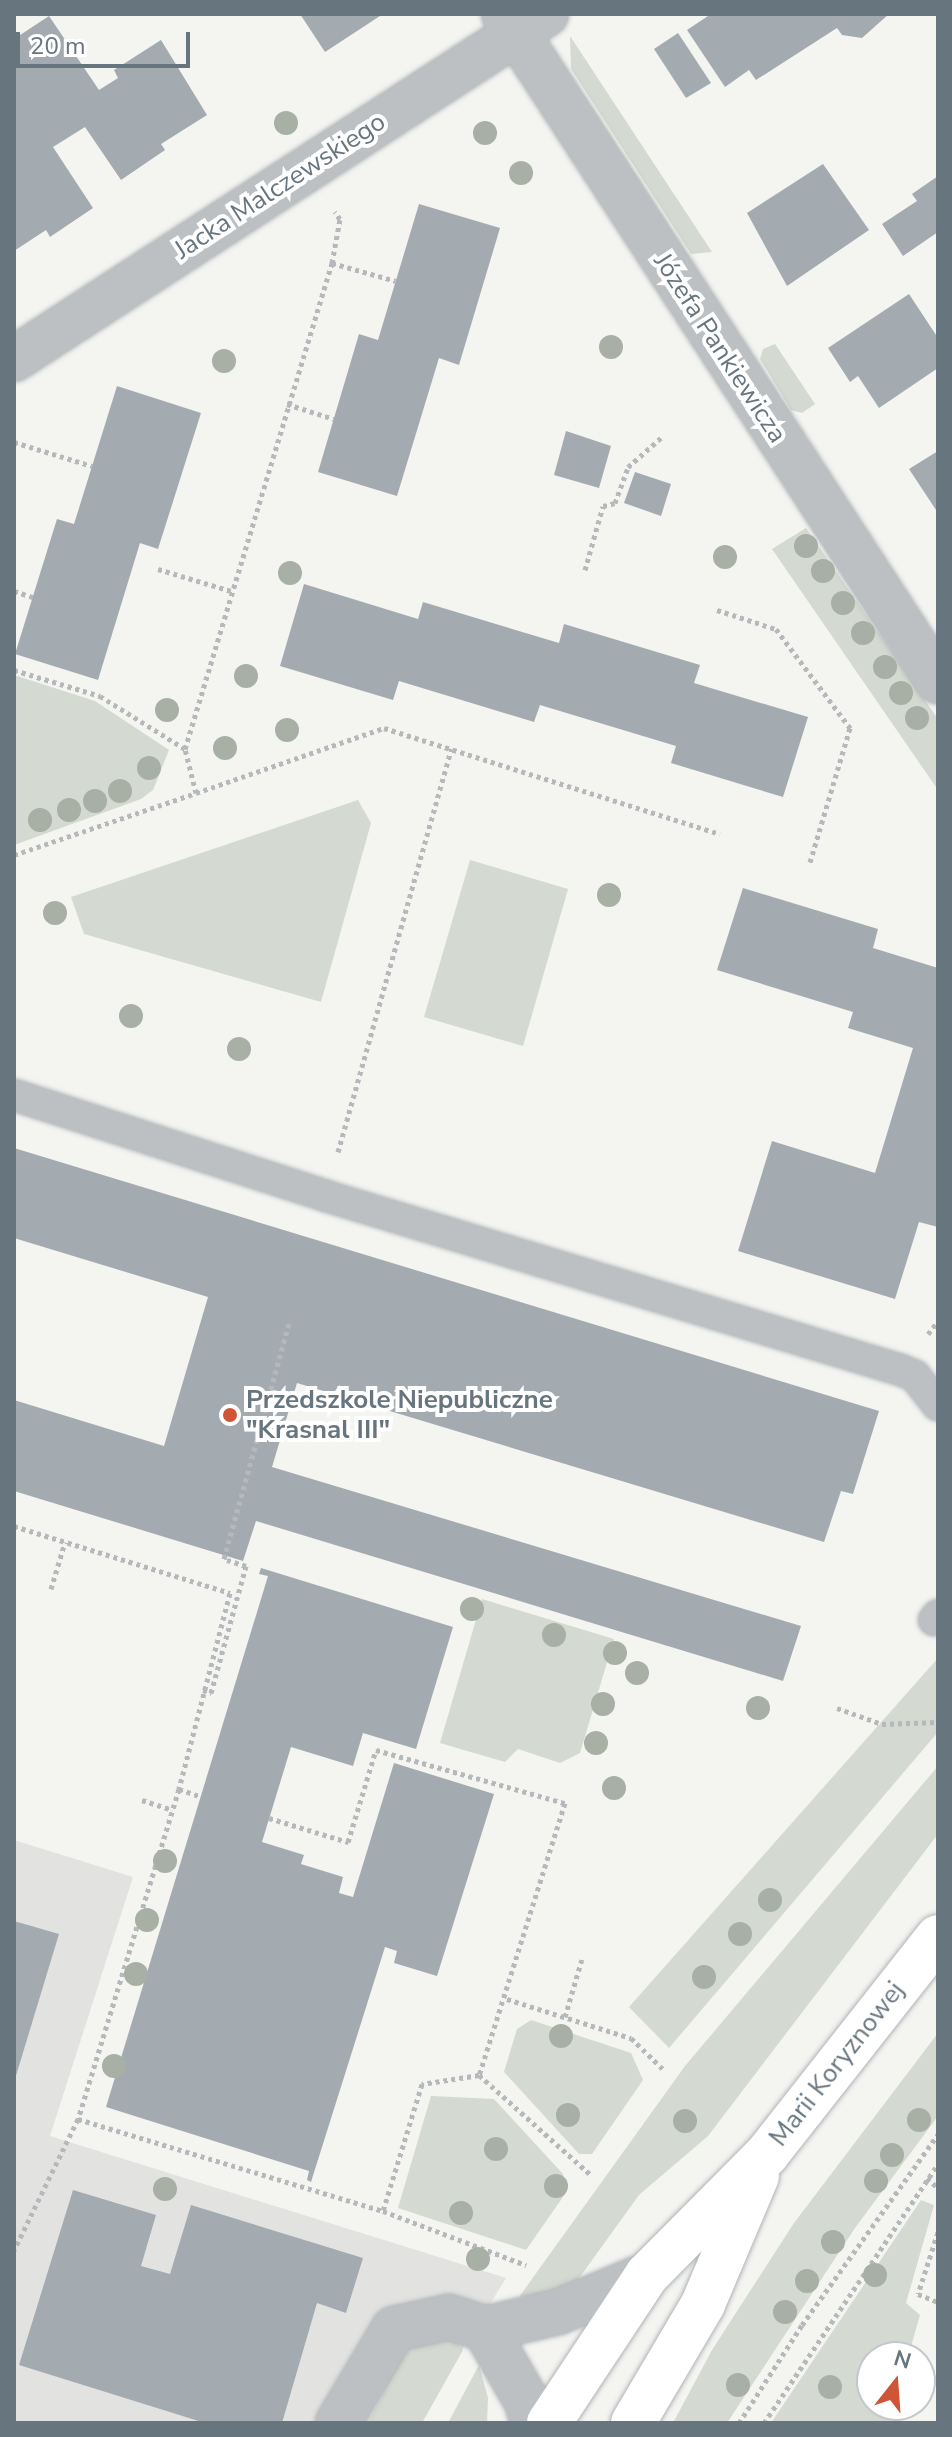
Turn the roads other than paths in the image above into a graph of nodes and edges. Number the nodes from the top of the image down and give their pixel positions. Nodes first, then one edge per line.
1 (522, 21) edge
2 (14, 359) edge
3 (938, 681) edge
4 (14, 1095) edge
5 (938, 1405) edge
6 (938, 1937) edge
7 (767, 2154) junction
8 (647, 2275) junction
9 (485, 2329) junction
10 (338, 2423) edge
11 (533, 2423) edge
12 (549, 2423) edge
13 (633, 2423) edge

1 - 2 street, Jacka Malczewskiego
1 - 3 street, Józefa Pankiewicza
4 - 5 lane
6 - 7 street, Marii Koryznowej
7 - 8 street, Marii Koryznowej
7 - 13 street, Marii Koryznowej
8 - 9 street
8 - 12 street, Marii Koryznowej
9 - 10 street
9 - 11 street

